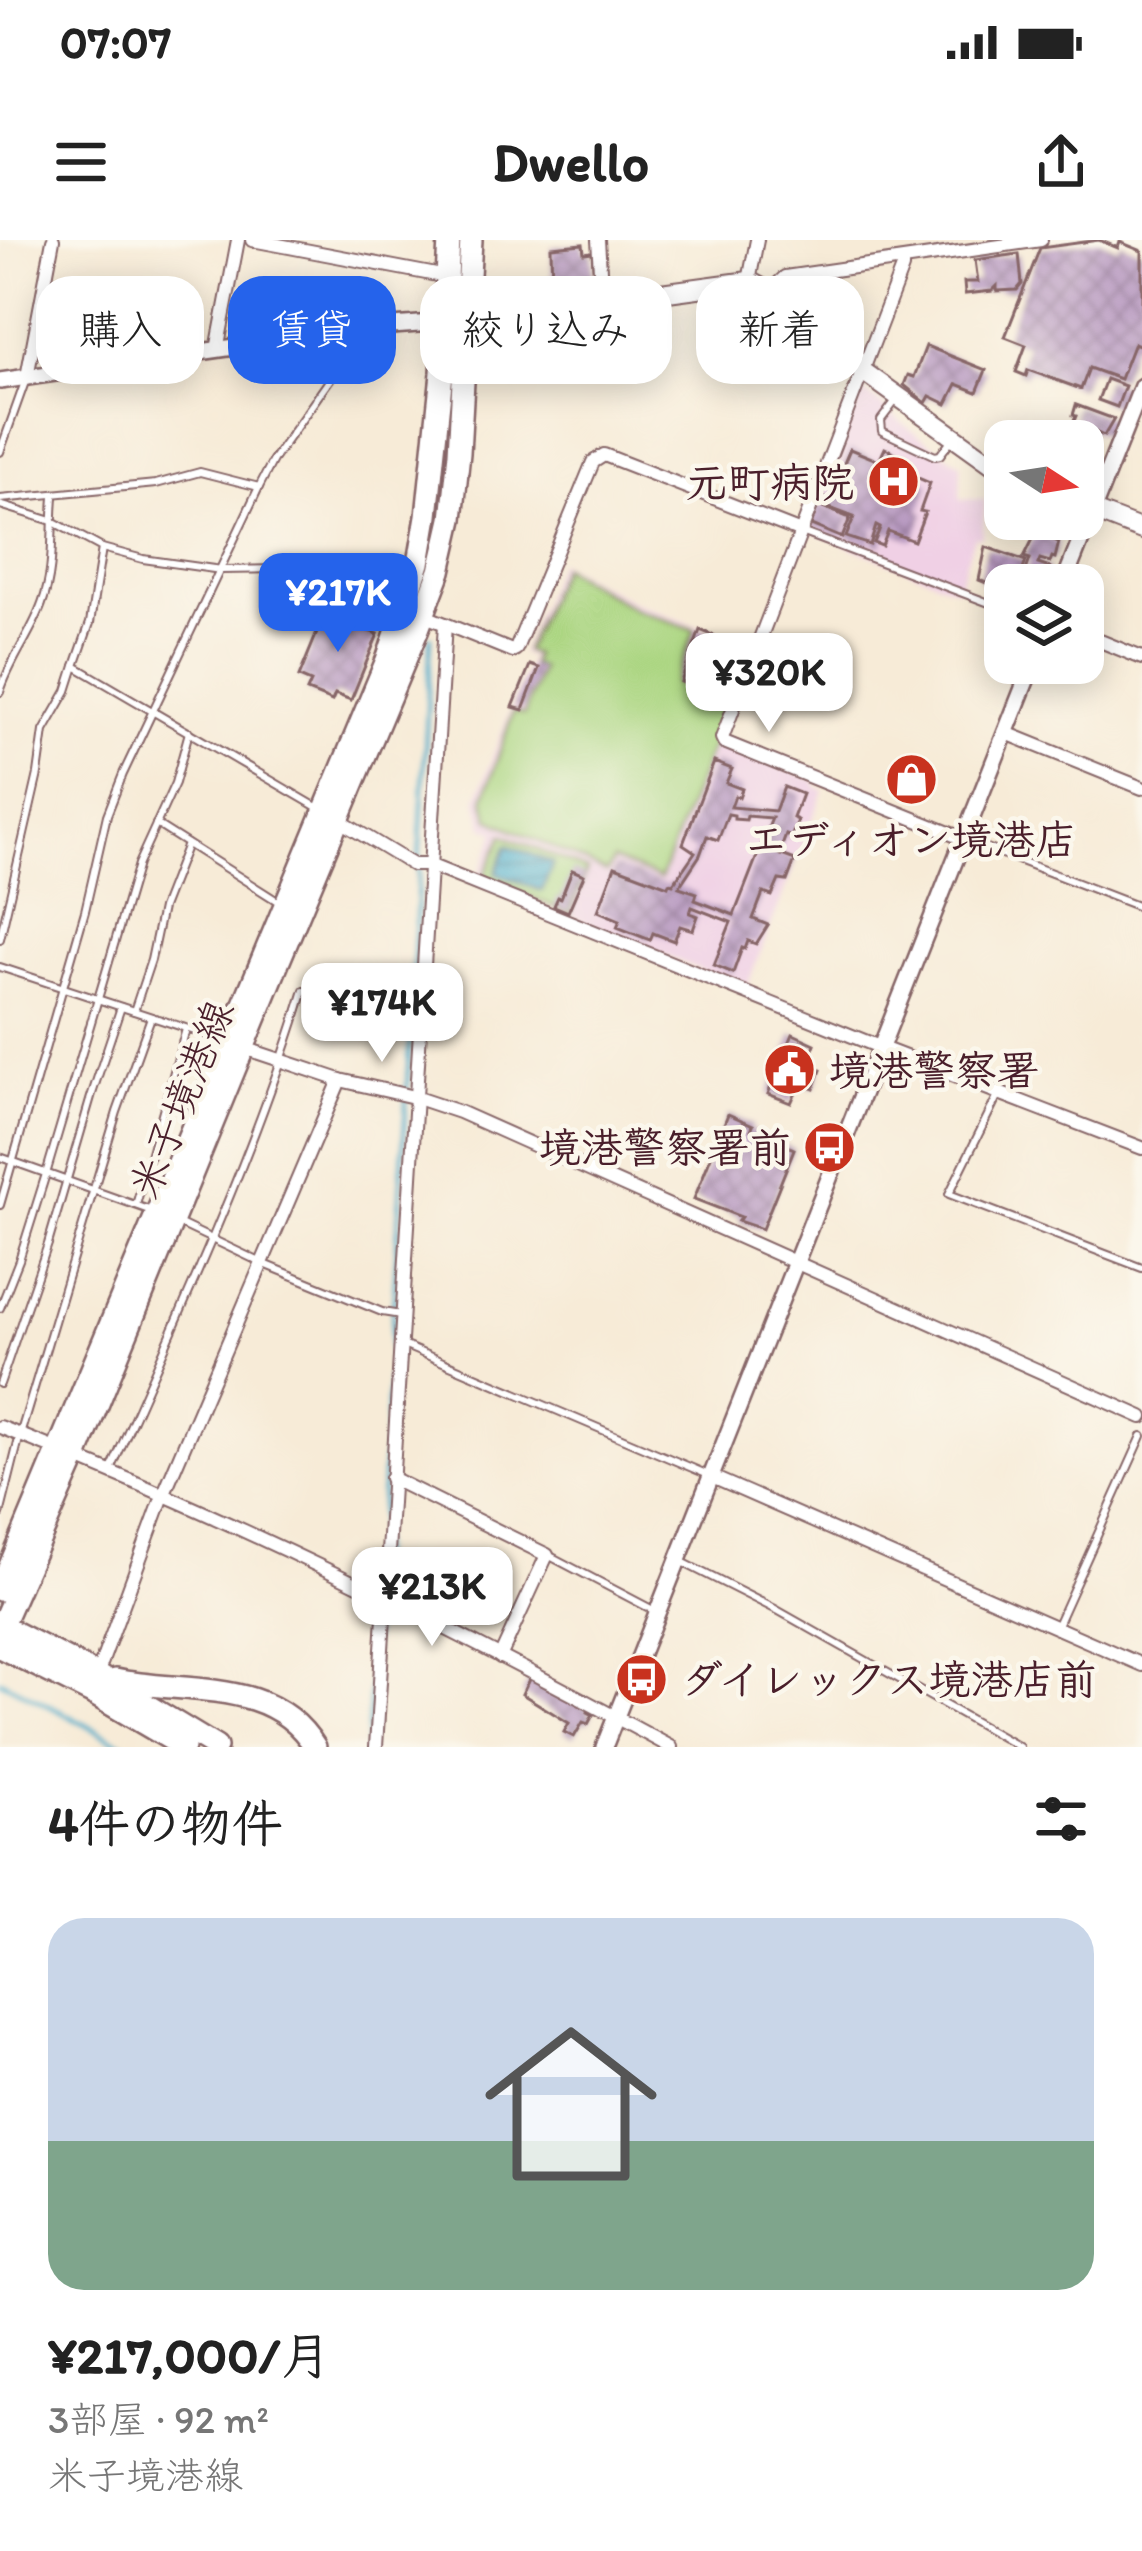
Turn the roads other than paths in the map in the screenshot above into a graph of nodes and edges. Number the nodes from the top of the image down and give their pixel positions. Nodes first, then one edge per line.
1 (53, 240) edge
2 (238, 240) edge
3 (252, 240) edge
4 (448, 240) edge
5 (471, 240) edge
6 (598, 240) edge
7 (757, 240) edge
8 (1041, 240) edge
9 (945, 247) edge
10 (902, 261) junction
11 (442, 276) edge
12 (447, 276) edge
13 (464, 276) edge
14 (600, 276) edge
15 (750, 276) edge
16 (799, 276) edge
17 (228, 348) edge
18 (217, 350) junction
19 (864, 372) joint
20 (27, 377) junction
21 (0, 381) edge
22 (326, 384) edge
23 (441, 384) edge
24 (859, 384) edge
25 (1142, 386) edge
26 (898, 397) junction
27 (1135, 426) edge
28 (953, 438) junction
29 (0, 452) edge
30 (984, 459) edge
31 (1104, 481) edge
32 (259, 487) junction
33 (54, 496) junction
34 (0, 502) edge
35 (1104, 515) edge
36 (52, 521) junction
37 (1142, 530) edge
38 (801, 532) junction
39 (102, 548) junction
40 (220, 570) junction
41 (984, 601) edge
42 (425, 614) junction
43 (1104, 643) edge
44 (1142, 658) edge
45 (75, 667) junction
46 (1025, 684) edge
47 (0, 692) edge
48 (154, 711) junction
49 (189, 732) junction
50 (1006, 733) junction
51 (1142, 788) edge
52 (331, 815) junction
53 (156, 824) junction
54 (964, 839) junction
55 (188, 844) junction
56 (429, 865) junction
57 (284, 906) junction
58 (1142, 908) edge
59 (0, 939) edge
60 (0, 968) edge
61 (64, 988) junction
62 (304, 990) dead end
63 (96, 999) junction
64 (121, 1007) junction
65 (134, 1011) junction
66 (151, 1017) junction
67 (186, 1029) junction
68 (235, 1045) junction
69 (882, 1048) junction
70 (283, 1061) junction
71 (340, 1080) junction
72 (1000, 1092) junction
73 (414, 1097) junction
74 (1142, 1148) edge
75 (0, 1157) edge
76 (14, 1162) junction
77 (46, 1174) junction
78 (68, 1181) junction
79 (95, 1191) junction
80 (0, 1205) edge
81 (155, 1213) junction
82 (212, 1238) junction
83 (262, 1263) junction
84 (796, 1263) junction
85 (1142, 1268) edge
86 (0, 1308) edge
87 (401, 1315) junction
88 (400, 1344) junction
89 (0, 1384) edge
90 (1142, 1417) edge
91 (0, 1427) edge
92 (20, 1435) junction
93 (1142, 1436) edge
94 (67, 1453) junction
95 (111, 1470) junction
96 (712, 1477) junction
97 (391, 1478) junction
98 (164, 1493) junction
99 (0, 1515) edge
100 (547, 1555) junction
101 (679, 1560) junction
102 (0, 1590) edge
103 (386, 1598) junction
104 (658, 1613) junction
105 (1056, 1628) junction
106 (1, 1631) edge
107 (500, 1657) junction
108 (1142, 1665) edge
109 (98, 1675) junction
110 (116, 1707) junction
111 (617, 1717) junction
112 (174, 1747) edge
113 (184, 1747) edge
114 (216, 1747) edge
115 (315, 1747) edge
116 (376, 1747) edge
117 (604, 1747) edge
118 (671, 1747) edge
119 (1019, 1747) edge

1 - 20 street
2 - 18 street
3 - 11 street
4 - 12 main road, 米子境港線
5 - 13 main road, 米子境港線
6 - 14 street
7 - 15 street
8 - 9 street
9 - 10 street
10 - 16 street
10 - 19 street
17 - 18 street
18 - 20 street
19 - 26 main road
20 - 21 street
20 - 29 lane
22 - 32 lane
23 - 42 main road, 米子境港線
24 - 38 street
25 - 27 street
26 - 28 main road
26 - 28 lane
27 - 31 street
28 - 30 main road
32 - 33 lane
32 - 40 lane
33 - 34 lane
33 - 36 lane
34 - 36 lane
35 - 37 main road
36 - 39 lane
36 - 47 lane
38 - 41 lane
38 - 42 street
38 - 54 street
39 - 40 lane
39 - 45 lane
40 - 42 lane
40 - 48 lane
42 - 52 main road, 米子境港線
42 - 56 street
43 - 44 street
45 - 48 lane
45 - 59 lane
46 - 50 street
48 - 49 lane
48 - 61 lane
49 - 52 lane
49 - 53 lane
50 - 51 street
50 - 54 street
52 - 56 street
52 - 57 main road, 米子境港線
52 - 68 main road, 米子境港線
53 - 55 lane
53 - 63 lane
54 - 58 lane
54 - 69 street
55 - 57 lane
55 - 65 lane
56 - 69 street
56 - 73 street
57 - 68 main road, 米子境港線
60 - 61 lane
61 - 63 lane
61 - 76 lane
62 - 70 lane
63 - 64 lane
63 - 77 lane
64 - 65 lane
64 - 78 lane
65 - 66 lane
66 - 67 lane
66 - 79 lane
67 - 68 lane
67 - 81 lane
68 - 70 street
68 - 81 main road, 米子境港線
69 - 72 street
69 - 84 street
70 - 71 street
70 - 82 lane
71 - 73 street
71 - 83 street
72 - 74 street
72 - 85 lane
73 - 84 street
73 - 87 street
75 - 76 lane
76 - 77 lane
76 - 80 lane
77 - 78 lane
77 - 86 lane
78 - 79 lane
78 - 89 lane
79 - 81 lane
79 - 92 lane
81 - 82 lane
81 - 94 main road, 米子境港線
82 - 83 lane
82 - 95 lane
83 - 87 lane
83 - 98 street
84 - 90 street
84 - 96 street
87 - 88 street
88 - 96 lane
88 - 97 street
91 - 92 street
92 - 94 street
92 - 99 lane
93 - 105 lane
94 - 95 street
94 - 102 main road, 米子境港線
94 - 106 main road, 米子境港線
95 - 98 street
96 - 101 street
96 - 105 street
97 - 100 street
97 - 103 street
98 - 103 street
98 - 109 street
100 - 104 lane
100 - 107 street
101 - 104 street
101 - 119 lane
103 - 107 street
103 - 116 street
104 - 111 street
105 - 108 street
106 - 109 main road
106 - 110 main road
107 - 111 street
109 - 114 main road
109 - 115 main road
110 - 112 main road
110 - 113 main road
111 - 117 street
111 - 118 street

